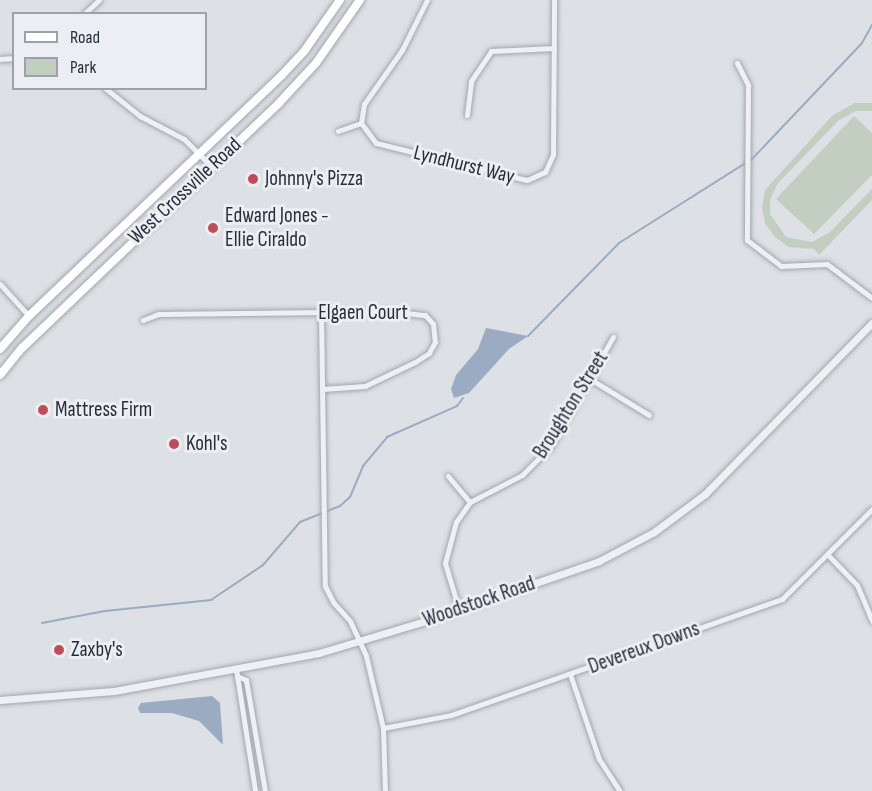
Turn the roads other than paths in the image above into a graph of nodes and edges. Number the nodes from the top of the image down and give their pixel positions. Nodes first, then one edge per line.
1 (99, 0) edge
2 (340, 0) edge
3 (360, 0) edge
4 (427, 0) edge
5 (554, 0) edge
6 (86, 12) edge
7 (554, 48) junction
8 (737, 63) dead end
9 (107, 90) edge
10 (467, 115) dead end
11 (361, 123) junction
12 (338, 131) dead end
13 (199, 153) junction
14 (211, 166) junction
15 (0, 284) edge
16 (872, 298) edge
17 (321, 313) junction
18 (29, 316) junction
19 (143, 320) dead end
20 (872, 324) edge
21 (613, 337) dead end
22 (0, 349) edge
23 (0, 375) edge
24 (590, 379) junction
25 (322, 389) junction
26 (649, 415) dead end
27 (448, 476) dead end
28 (470, 502) junction
29 (872, 509) edge
30 (828, 555) junction
31 (459, 610) junction
32 (872, 621) edge
33 (361, 642) junction
34 (237, 673) junction
35 (570, 674) junction
36 (0, 700) edge
37 (383, 728) junction
38 (255, 791) edge
39 (265, 791) edge
40 (385, 791) edge
41 (620, 791) edge

1 - 6 street
2 - 13 main road, West Crossville Road
3 - 14 main road, West Crossville Road
4 - 11 street
5 - 7 street, Lyndhurst Way
7 - 10 street
7 - 11 street, Lyndhurst Way
8 - 16 street
9 - 13 street
11 - 12 street
13 - 14 street
13 - 18 main road, West Crossville Road
14 - 23 main road, West Crossville Road
15 - 18 street
17 - 19 street, Elgaen Court
17 - 25 street
17 - 25 street, Elgaen Court
18 - 22 main road, West Crossville Road
20 - 31 street, Woodstock Road
21 - 24 street, Broughton Street
24 - 26 street
24 - 28 street, Broughton Street
25 - 33 street
27 - 28 street
28 - 31 street
29 - 30 street, Devereux Downs
30 - 32 street
30 - 35 street, Devereux Downs
31 - 33 street, Woodstock Road
33 - 34 street, Woodstock Road
33 - 37 street
34 - 36 street, Woodstock Road
34 - 38 street
34 - 39 street
35 - 37 street, Devereux Downs
35 - 41 street
37 - 40 street

